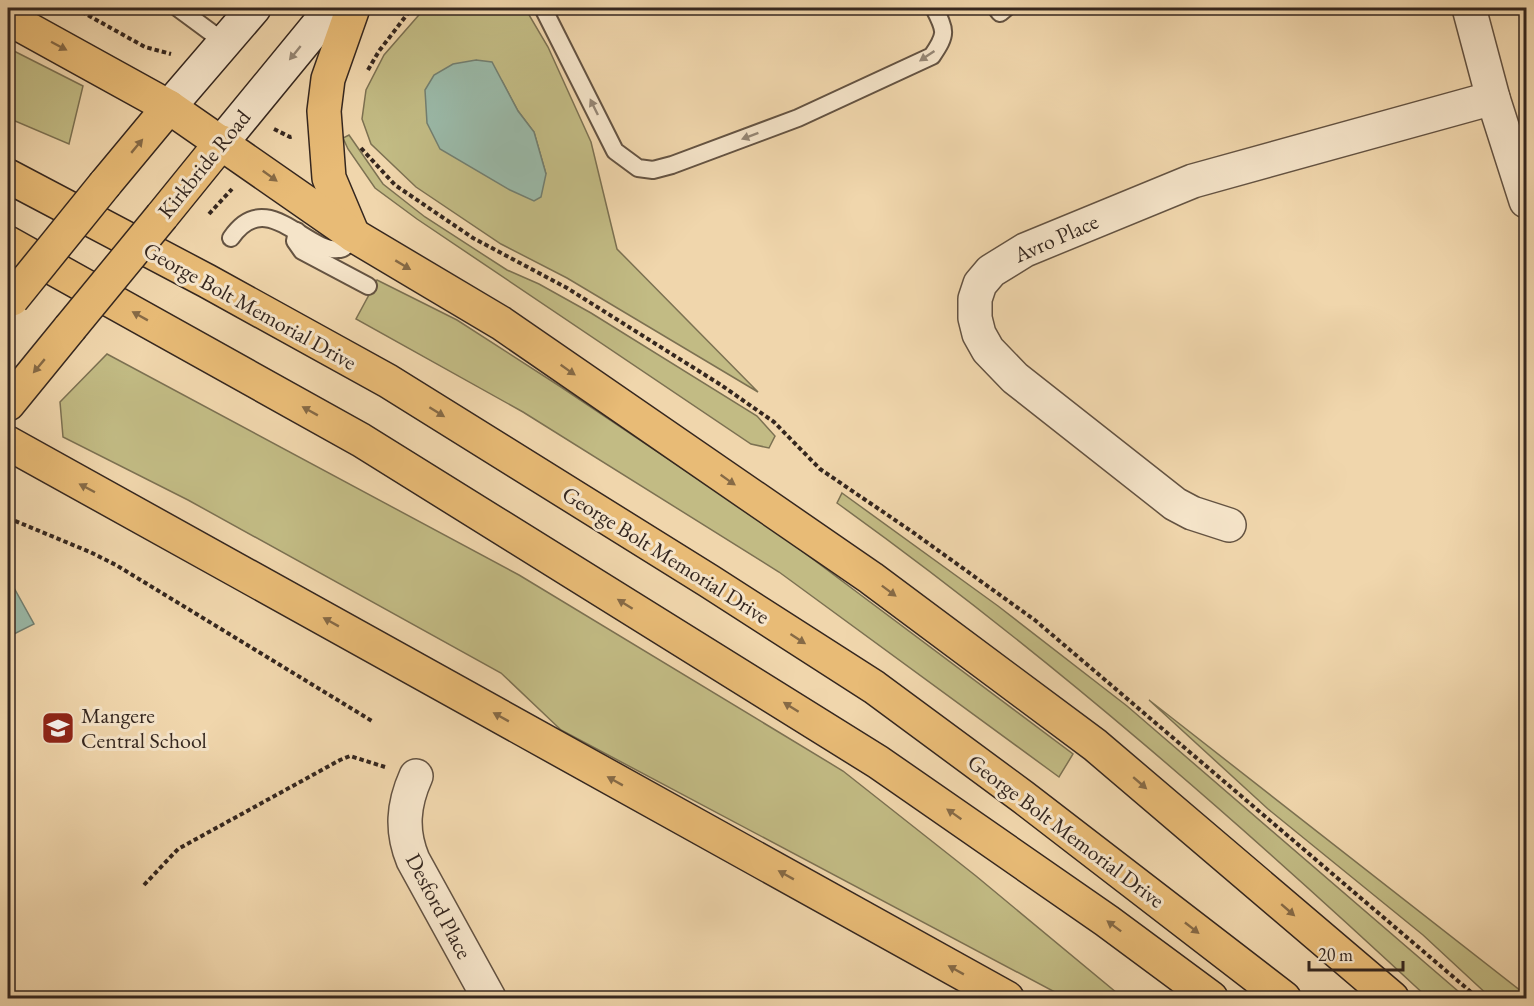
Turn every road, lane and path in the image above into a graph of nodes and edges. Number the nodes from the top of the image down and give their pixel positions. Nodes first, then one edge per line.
1 (75, 8) edge
2 (178, 8) edge
3 (254, 8) edge
4 (332, 8) edge
5 (353, 8) edge
6 (412, 8) edge
7 (543, 8) edge
8 (934, 8) edge
9 (996, 8) edge
10 (1006, 8) edge
11 (1469, 8) edge
12 (8, 18) edge
13 (224, 42) junction
14 (161, 53) junction
15 (175, 54) dead end
16 (157, 61) dead end
17 (363, 78) dead end
18 (1493, 98) junction
19 (169, 107) junction
20 (275, 130) dead end
21 (298, 136) dead end
22 (357, 138) dead end
23 (222, 142) junction
24 (8, 177) edge
25 (236, 186) dead end
26 (1527, 201) edge
27 (207, 216) dead end
28 (297, 231) junction
29 (353, 235) junction
30 (231, 238) dead end
31 (8, 243) edge
32 (368, 286) dead end
33 (10, 302) edge
34 (8, 404) edge
35 (8, 443) edge
36 (8, 518) edge
37 (1229, 525) dead end
38 (372, 721) dead end
39 (416, 776) joint
40 (144, 885) dead end
41 (489, 999) edge
42 (1007, 999) edge
43 (1211, 999) edge
44 (1284, 999) edge
45 (1392, 999) edge
46 (1478, 999) edge

1 - 14 path
2 - 13 lane
3 - 13 street
4 -> 23 street, Kirkbride Road
5 - 29 main road
6 - 17 path
8 -> 7 lane
9 - 10 lane
11 - 18 street
12 -> 19 main road
13 - 19 street
14 - 15 path
14 - 16 path
18 - 26 street
18 - 37 street, Avro Place
19 - 23 main road
33 -> 19 main road, bridge
20 - 21 path
22 - 46 path
23 -> 29 main road
23 -> 34 main road, Kirkbride Road, bridge
24 -> 44 main road, George Bolt Memorial Drive
25 - 27 path
28 - 29 lane
28 - 30 lane
28 - 32 lane
29 -> 45 main road
43 -> 31 main road, George Bolt Memorial Drive
42 -> 35 main road
36 - 38 path
39 - 40 path
39 - 41 street, Desford Place

